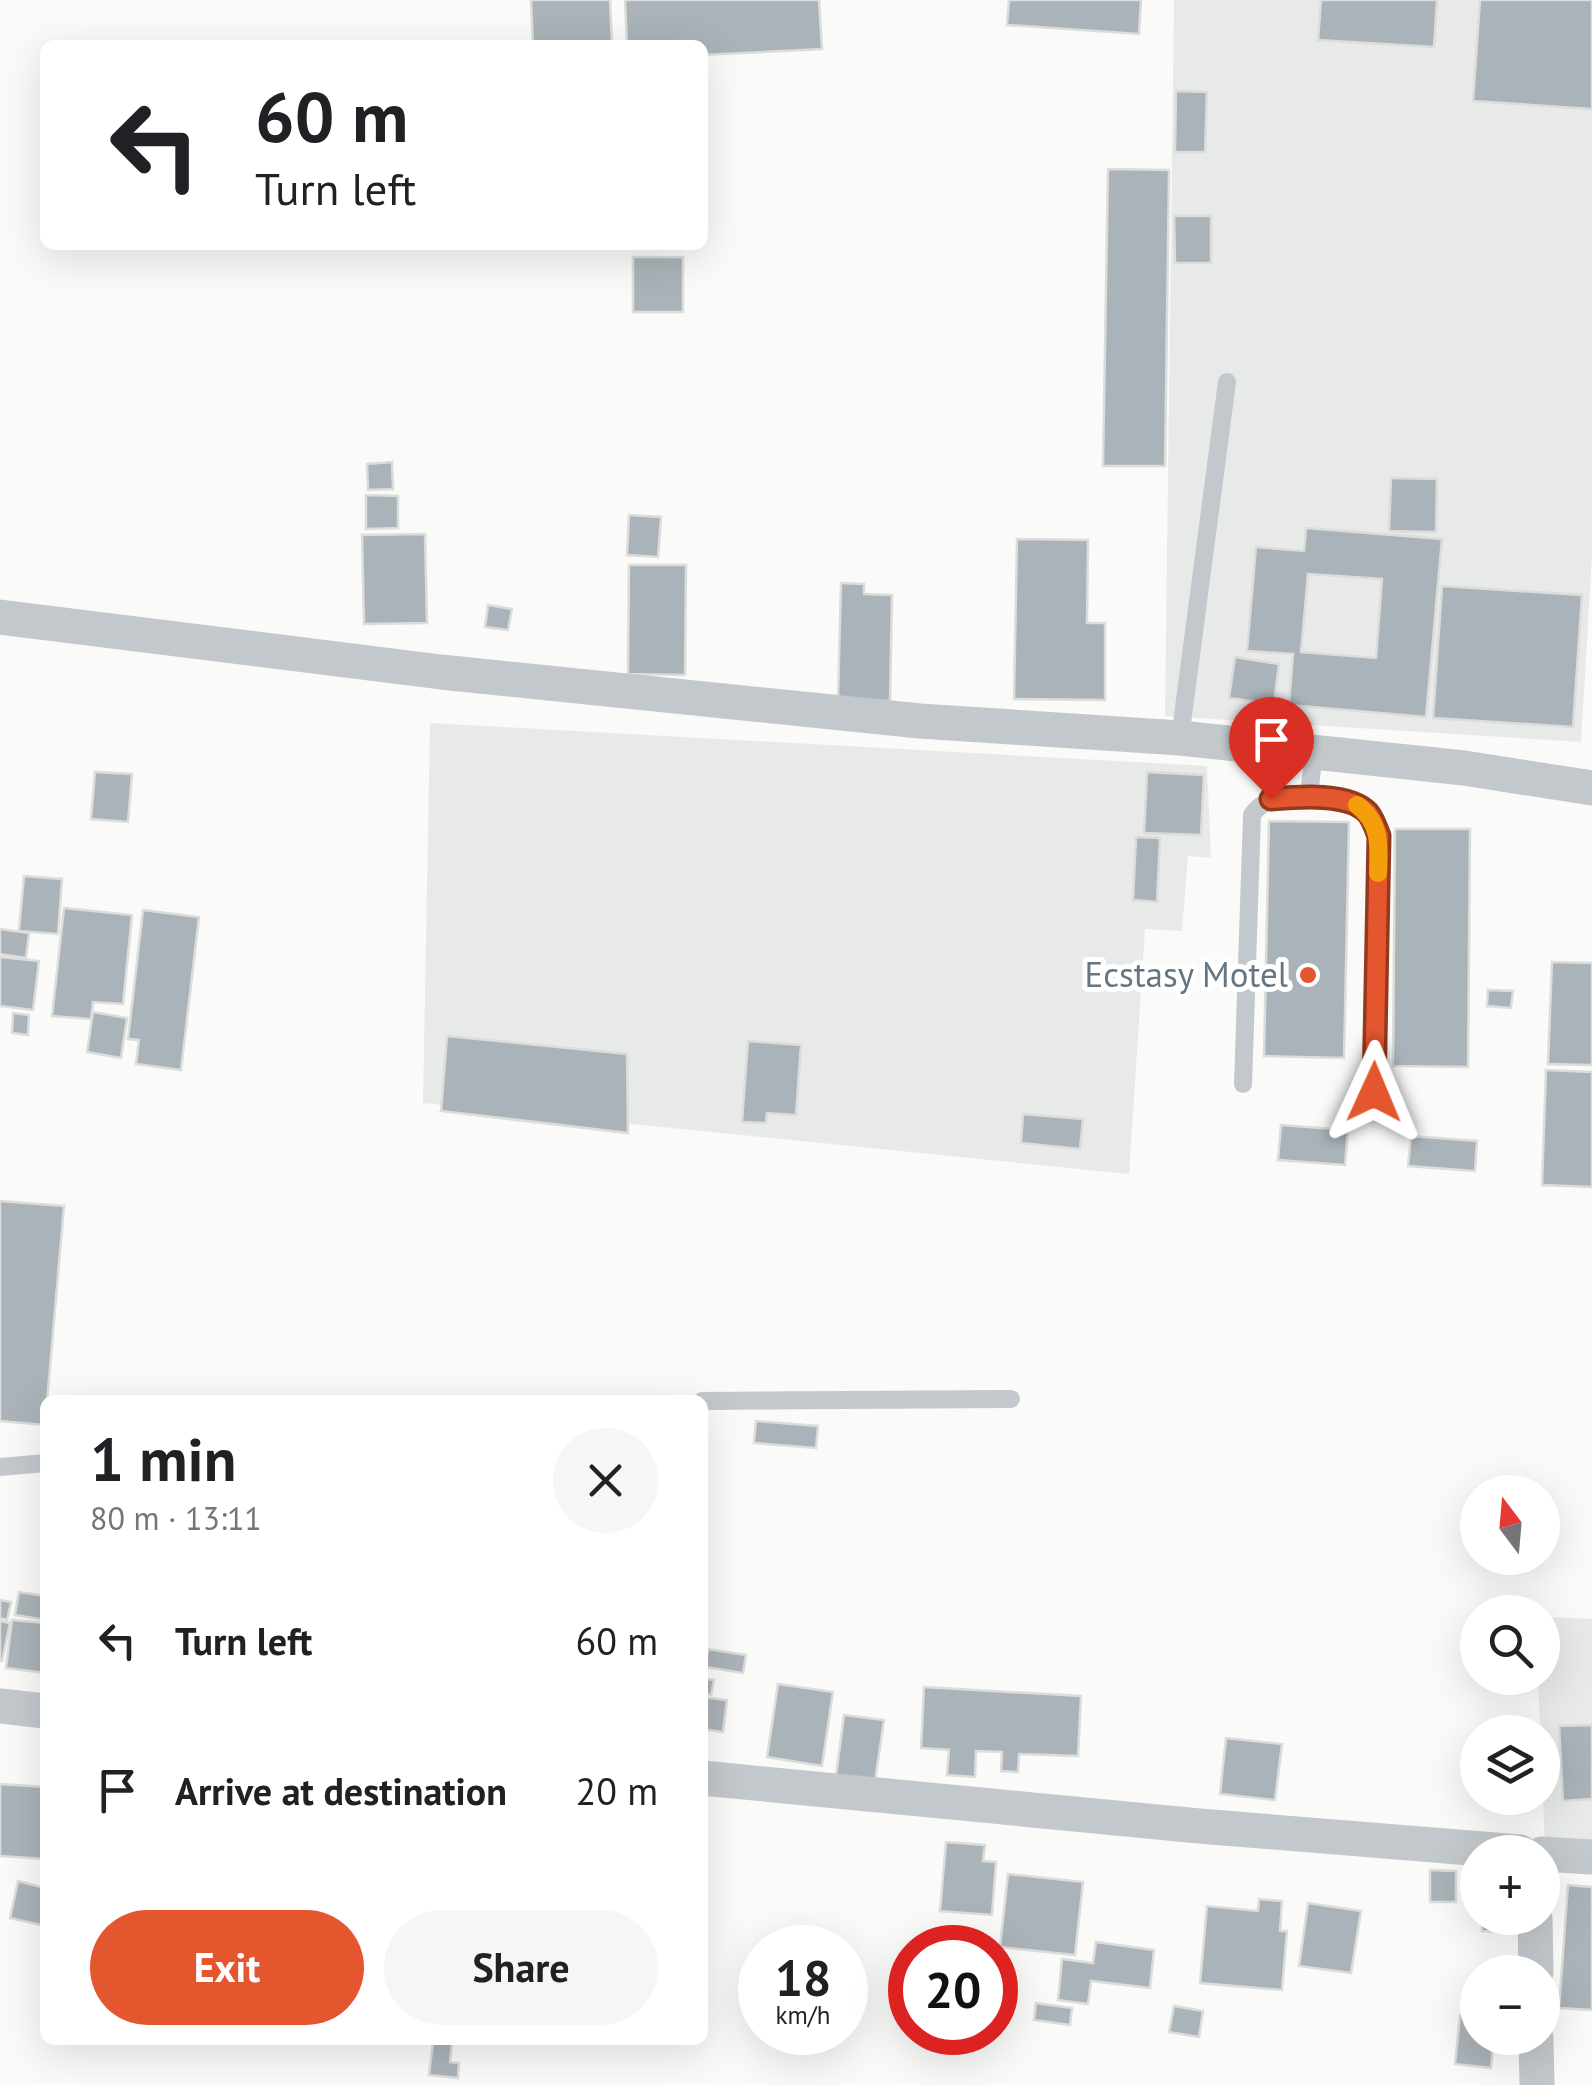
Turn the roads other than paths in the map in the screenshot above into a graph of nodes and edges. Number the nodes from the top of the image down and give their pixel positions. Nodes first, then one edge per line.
1 (1227, 382) dead end
2 (0, 616) edge
3 (1180, 738) junction
4 (1314, 752) junction
5 (1592, 788) edge
6 (1309, 795) junction
7 (1243, 1084) dead end
8 (1374, 1092) dead end
9 (1012, 1399) dead end
10 (708, 1401) edge
11 (40, 1463) edge
12 (0, 1467) edge
13 (0, 1706) edge
14 (40, 1710) edge
15 (708, 1779) edge
16 (1460, 1847) edge
17 (1560, 1855) edge
18 (1592, 1857) edge
19 (1536, 2055) edge
20 (1537, 2085) edge

1 - 3 lane
2 - 3 street
3 - 4 street
4 - 5 street
4 - 6 lane
6 - 7 lane
6 - 8 lane
9 - 10 lane
11 - 12 lane
13 - 14 street
15 - 16 street
17 - 18 street
19 - 20 street

